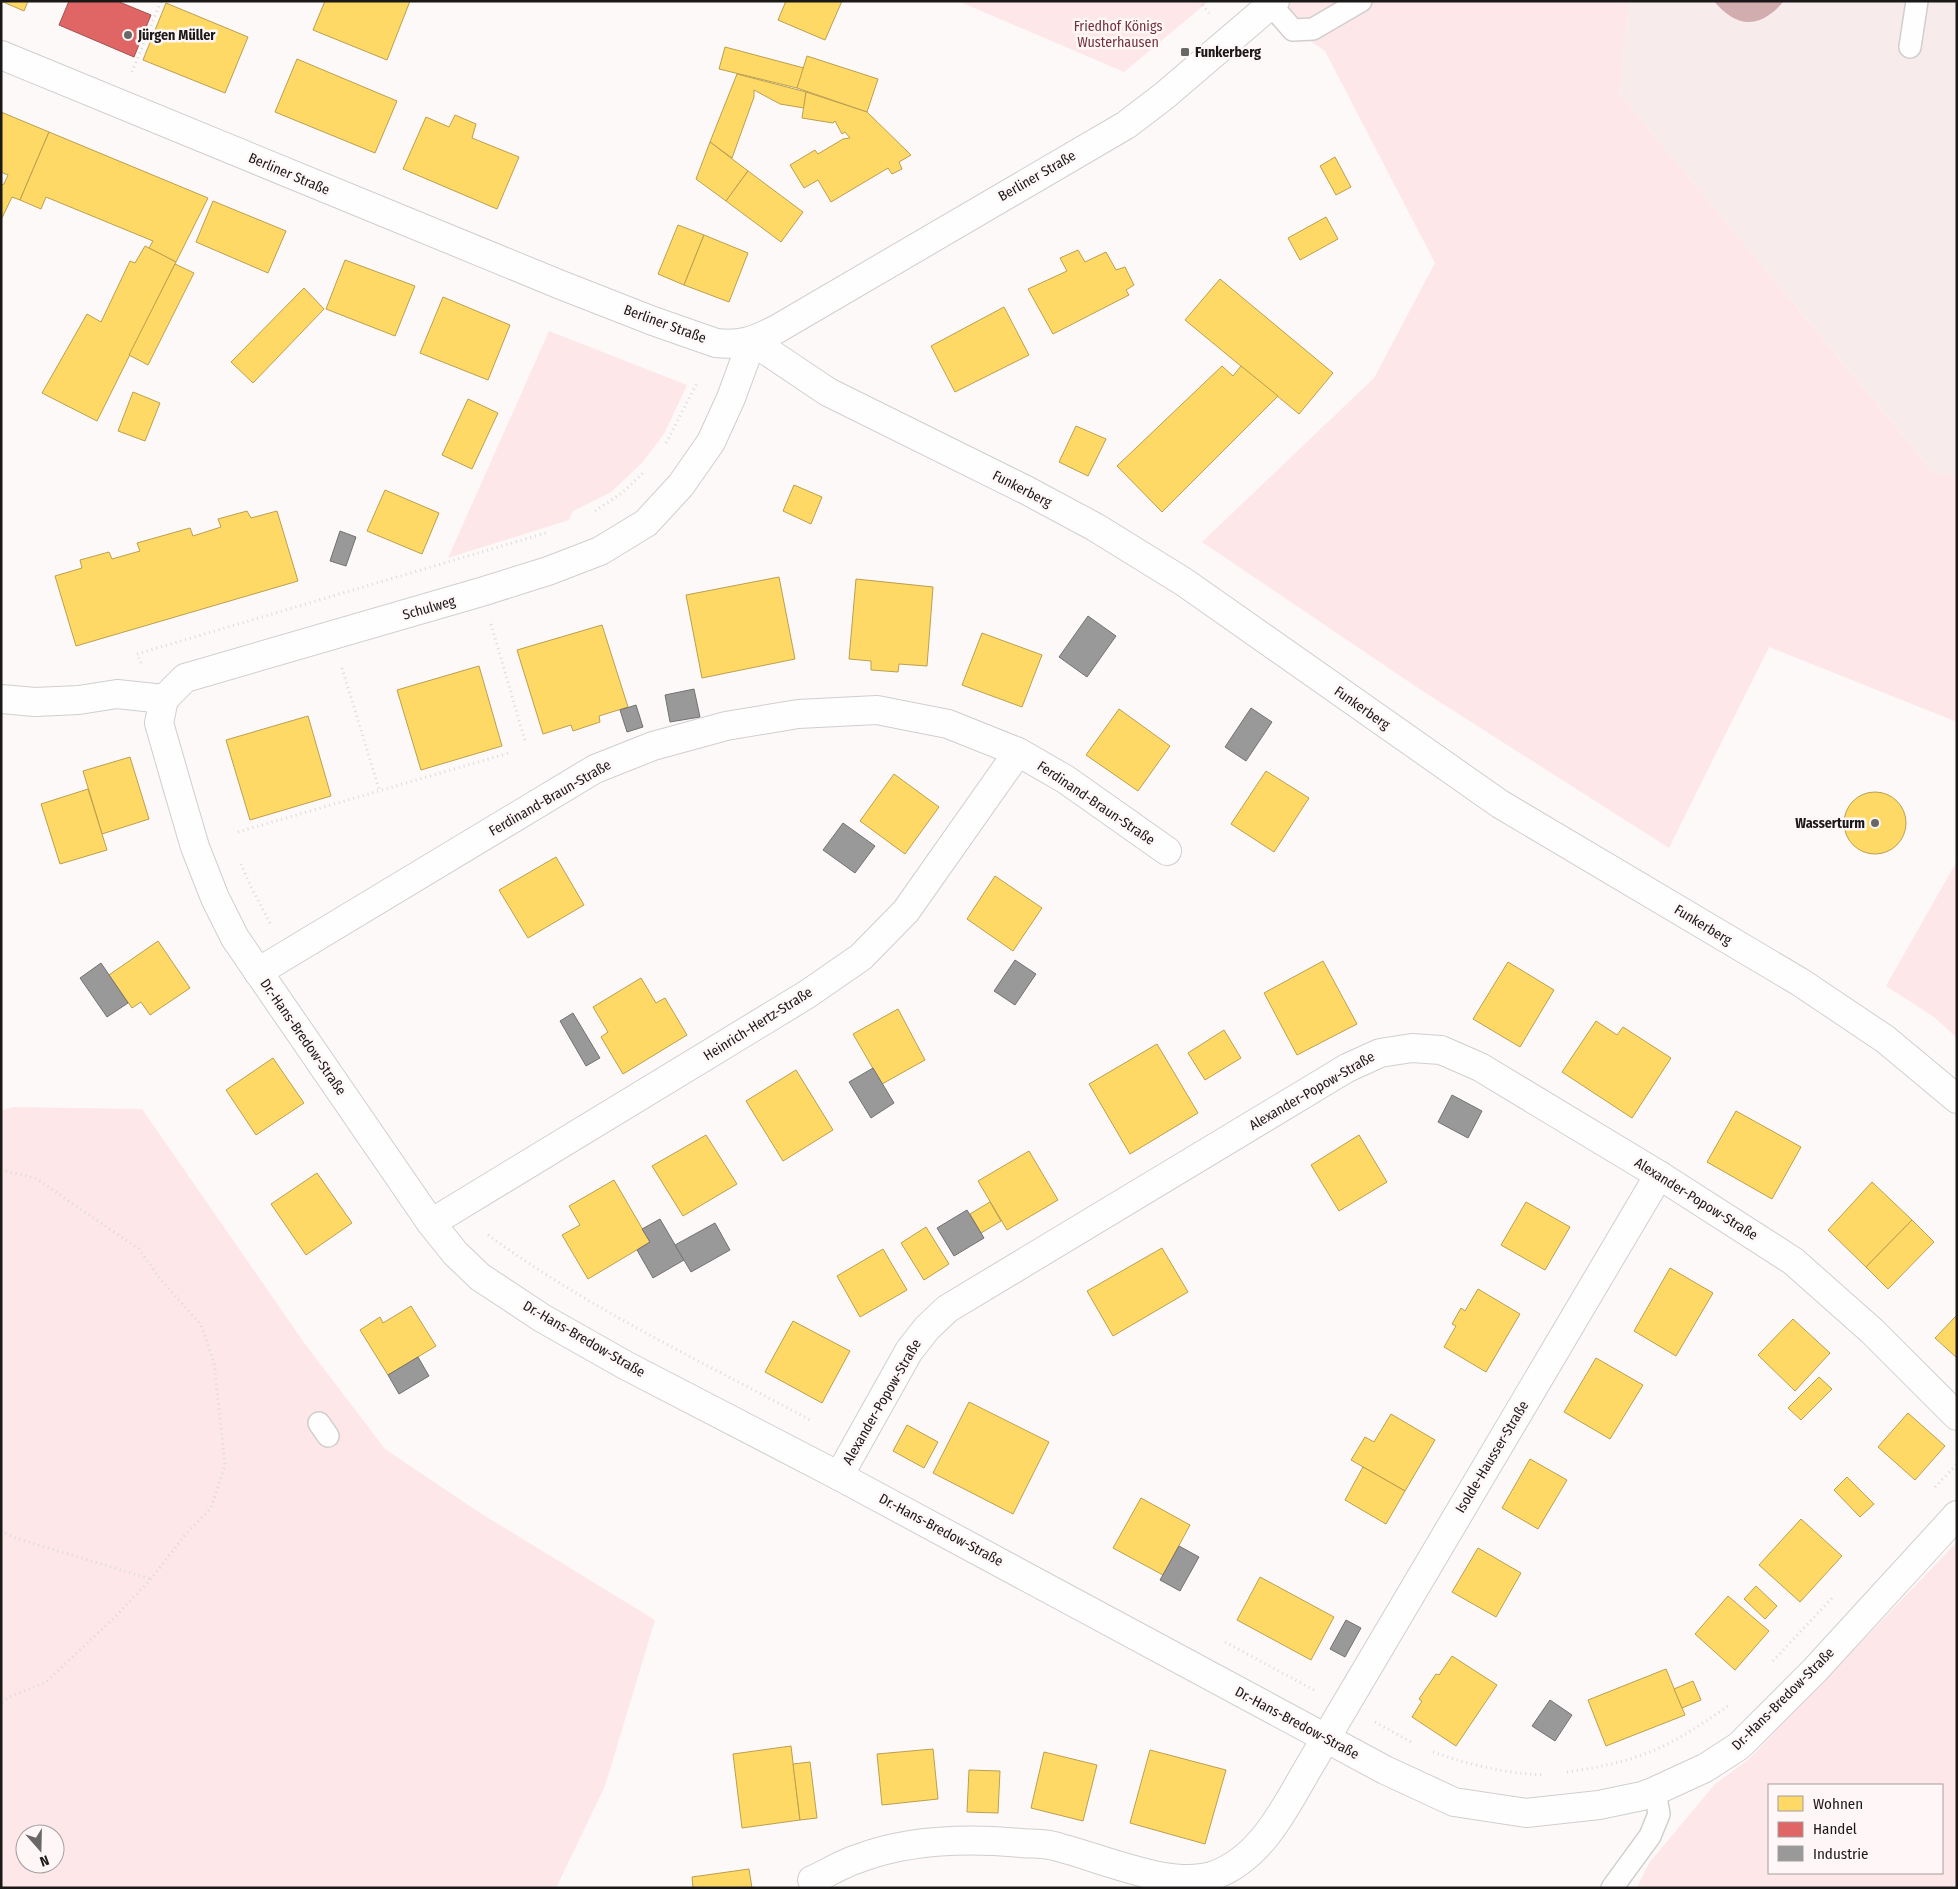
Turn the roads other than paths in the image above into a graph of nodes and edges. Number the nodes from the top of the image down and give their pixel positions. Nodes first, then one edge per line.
1 (1361, 1) edge
2 (1917, 1) edge
3 (1273, 3) edge
4 (1910, 47) dead end
5 (1, 55) edge
6 (752, 341) junction
7 (1, 699) edge
8 (164, 699) junction
9 (1018, 752) junction
10 (1167, 851) dead end
11 (258, 972) junction
12 (1957, 1099) edge
13 (1659, 1175) junction
14 (431, 1223) junction
15 (1957, 1416) edge
16 (839, 1476) junction
17 (1957, 1515) edge
18 (1326, 1739) junction
19 (1655, 1791) junction
20 (812, 1880) dead end
21 (1612, 1888) edge

1 - 3 lane
2 - 4 lane
3 - 6 street, Berliner Straße
5 - 6 street, Berliner Straße
6 - 8 street, Schulweg
6 - 12 street, Funkerberg
7 - 8 street
8 - 11 street, Dr.-Hans-Bredow-Straße
9 - 10 street, Ferdinand-Braun-Straße
9 - 11 street, Ferdinand-Braun-Straße
9 - 14 street, Heinrich-Hertz-Straße
11 - 14 street, Dr.-Hans-Bredow-Straße
13 - 15 street, Alexander-Popow-Straße
13 - 16 street, Alexander-Popow-Straße
13 - 18 street, Isolde-Hausser-Straße
14 - 16 street, Dr.-Hans-Bredow-Straße
16 - 18 street, Dr.-Hans-Bredow-Straße
17 - 19 street, Dr.-Hans-Bredow-Straße
18 - 19 street, Dr.-Hans-Bredow-Straße
18 - 20 street, Isolde-Hausser-Straße
19 - 21 lane

